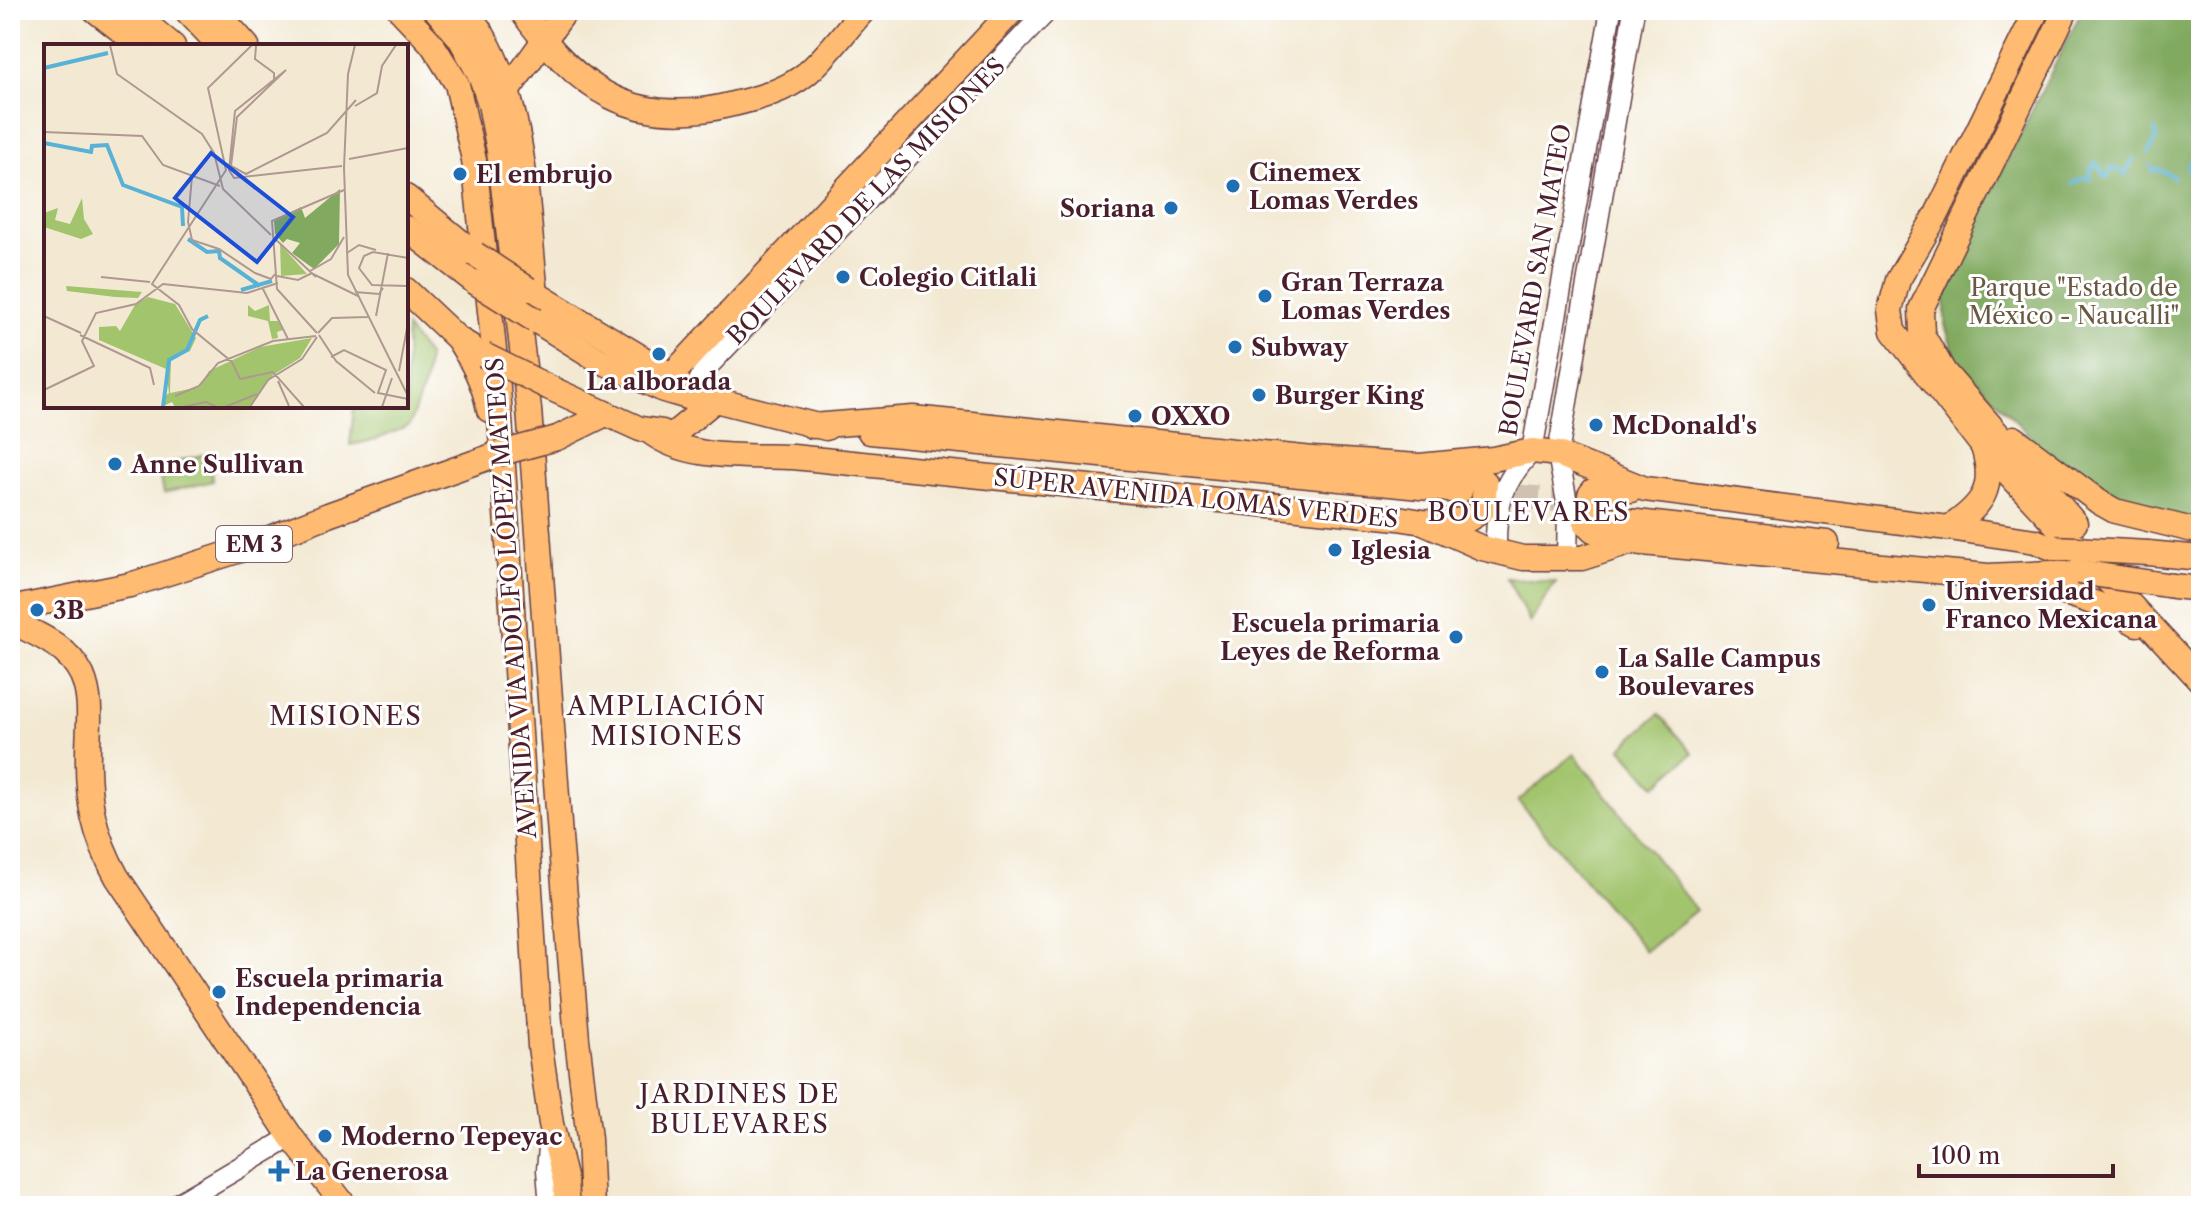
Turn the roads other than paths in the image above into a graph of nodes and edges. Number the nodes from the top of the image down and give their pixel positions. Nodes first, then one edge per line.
1 (130, 10) edge
2 (186, 10) edge
3 (215, 10) edge
4 (400, 10) edge
5 (436, 10) edge
6 (521, 10) edge
7 (566, 10) edge
8 (1013, 10) edge
9 (1048, 10) edge
10 (1611, 10) edge
11 (1634, 10) edge
12 (2037, 10) edge
13 (2066, 10) edge
14 (99, 11) edge
15 (474, 11) edge
16 (860, 13) edge
17 (543, 42) junction
18 (139, 44) edge
19 (171, 44) edge
20 (218, 44) edge
21 (245, 44) edge
22 (508, 90) junction
23 (408, 199) edge
24 (408, 230) edge
25 (532, 291) junction
26 (408, 292) edge
27 (458, 339) junction
28 (671, 376) junction
29 (703, 399) junction
30 (1975, 409) junction
31 (606, 414) junction
32 (812, 426) junction
33 (649, 431) junction
34 (675, 433) junction
35 (1982, 445) junction
36 (1532, 451) junction
37 (1558, 454) junction
38 (495, 455) junction
39 (1419, 466) junction
40 (1645, 489) junction
41 (1423, 522) junction
42 (1949, 528) junction
43 (2201, 532) edge
44 (1632, 542) junction
45 (2054, 548) junction
46 (1496, 552) junction
47 (2201, 558) edge
48 (1567, 559) junction
49 (2076, 572) junction
50 (1988, 576) junction
51 (2201, 589) edge
52 (10, 609) edge
53 (10, 621) edge
54 (2176, 654) junction
55 (2201, 660) edge
56 (2201, 681) edge
57 (551, 1124) junction
58 (291, 1137) junction
59 (589, 1139) junction
60 (174, 1206) edge
61 (345, 1206) edge
62 (550, 1206) edge
63 (567, 1206) edge
64 (592, 1206) edge
65 (603, 1206) edge

1 - 19 main road
2 - 20 main road
3 - 21 main road
4 - 57 main road, AVENIDA VIA ADOLFO LÓPEZ MATEOS
5 - 59 main road, AVENIDA VIA ADOLFO LÓPEZ MATEOS
6 - 17 main road
7 - 17 main road
8 - 28 main road, BOULEVARD DE LAS MISIONES
9 - 29 street, BOULEVARD DE LAS MISIONES
10 - 36 street, BOULEVARD SAN MATEO
11 - 37 street
12 - 35 main road
13 - 30 main road
14 - 18 main road
15 - 22 main road
16 - 17 main road
17 - 22 main road
22 - 25 main road
23 - 25 main road, bridge
24 - 29 main road, SÚPER AVENIDA LOMAS VERDES, bridge
25 - 28 main road
26 - 27 main road, SÚPER AVENIDA LOMAS VERDES
27 - 31 main road, SÚPER AVENIDA LOMAS VERDES, bridge
27 - 38 main road
28 - 29 main road
29 - 32 main road, SÚPER AVENIDA LOMAS VERDES
29 - 34 main road
30 - 43 main road
30 - 55 main road
31 - 33 main road, SÚPER AVENIDA LOMAS VERDES
31 - 38 main road, bridge
32 - 34 main road, SÚPER AVENIDA LOMAS VERDES
32 - 39 main road, SÚPER AVENIDA LOMAS VERDES
33 - 34 main road, SÚPER AVENIDA LOMAS VERDES
33 - 41 main road, SÚPER AVENIDA LOMAS VERDES
35 - 42 main road
35 - 54 main road
36 - 37 main road, SÚPER AVENIDA LOMAS VERDES
36 - 39 main road, SÚPER AVENIDA LOMAS VERDES
36 - 46 street, BOULEVARD SAN MATEO
37 - 40 main road, SÚPER AVENIDA LOMAS VERDES
37 - 48 street
38 - 52 main road, EM 3
39 - 41 main road
40 - 42 main road, SÚPER AVENIDA LOMAS VERDES
40 - 44 main road
41 - 46 main road, SÚPER AVENIDA LOMAS VERDES
42 - 45 main road, SÚPER AVENIDA LOMAS VERDES
44 - 48 main road, SÚPER AVENIDA LOMAS VERDES
44 - 50 main road, SÚPER AVENIDA LOMAS VERDES
45 - 47 main road, SÚPER AVENIDA LOMAS VERDES, bridge
45 - 49 main road, SÚPER AVENIDA LOMAS VERDES
46 - 48 main road, SÚPER AVENIDA LOMAS VERDES
49 - 50 main road, SÚPER AVENIDA LOMAS VERDES
49 - 51 main road, SÚPER AVENIDA LOMAS VERDES, bridge
50 - 54 main road
53 - 58 main road
54 - 56 main road
57 - 62 street
57 - 63 main road, AVENIDA VIA ADOLFO LÓPEZ MATEOS
58 - 60 street
58 - 61 main road
59 - 64 main road, AVENIDA VIA ADOLFO LÓPEZ MATEOS
59 - 65 street

